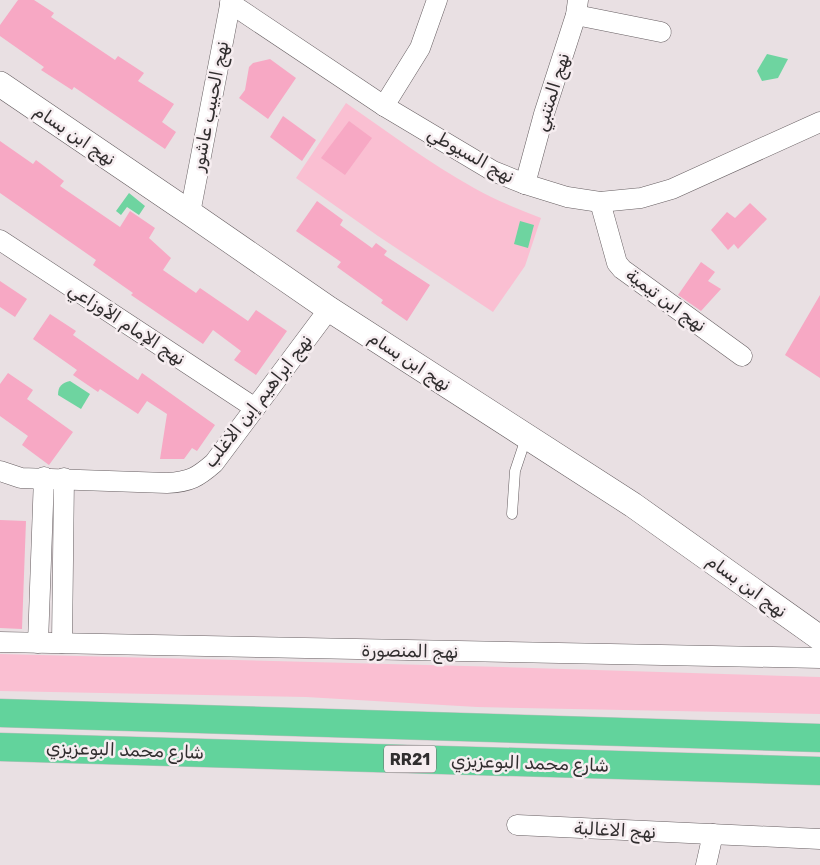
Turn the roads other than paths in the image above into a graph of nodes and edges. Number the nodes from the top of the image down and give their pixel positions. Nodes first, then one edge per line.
1 (436, 0) edge
2 (231, 2) edge
3 (577, 7) edge
4 (661, 32) dead end
5 (0, 84) edge
6 (384, 106) junction
7 (820, 122) edge
8 (526, 184) junction
9 (600, 202) junction
10 (190, 213) junction
11 (0, 240) edge
12 (328, 309) junction
13 (742, 356) dead end
14 (255, 408) junction
15 (527, 437) junction
16 (0, 471) edge
17 (0, 477) edge
18 (22, 478) junction
19 (54, 478) junction
20 (512, 514) dead end
21 (820, 638) edge
22 (0, 642) edge
23 (38, 643) junction
24 (62, 643) junction
25 (820, 658) edge
26 (0, 713) edge
27 (820, 738) edge
28 (0, 746) edge
29 (820, 771) edge
30 (517, 825) dead end
31 (713, 834) junction
32 (820, 839) edge
33 (706, 865) edge

1 - 6 street
2 - 6 street, نهج السيوطي
2 - 10 street, نهج الحبيب عاشور
3 - 4 street
3 - 8 street, نهج المتنبي
5 - 10 street, نهج ابن بسام
6 - 8 street, نهج السيوطي
7 - 9 street, نهج السيوطي
8 - 9 street, نهج السيوطي
9 - 13 street, نهج ابن تيمية
10 - 12 street, نهج ابن بسام
11 - 14 street, نهج الإمام الأوزاعي
12 - 14 street, نهج ابراهيم إبن الاغلب
12 - 15 street, نهج ابن بسام
14 - 19 street, نهج ابراهيم إبن الاغلب
15 - 20 lane
15 - 21 street, نهج ابن بسام
16 - 18 street, نهج ابراهيم إبن الاغلب
17 - 18 street
18 - 19 street, نهج ابراهيم إبن الاغلب
19 - 23 street
19 - 24 street
22 - 23 street, نهج المنصورة
23 - 24 street, نهج المنصورة
24 - 25 street, نهج المنصورة
26 - 27 highway, شارع محمد البوعزيزي / RR21
28 - 29 highway, شارع محمد البوعزيزي / RR21
30 - 31 street, نهج الاغالبة
31 - 32 street, نهج الاغالبة
31 - 33 street

